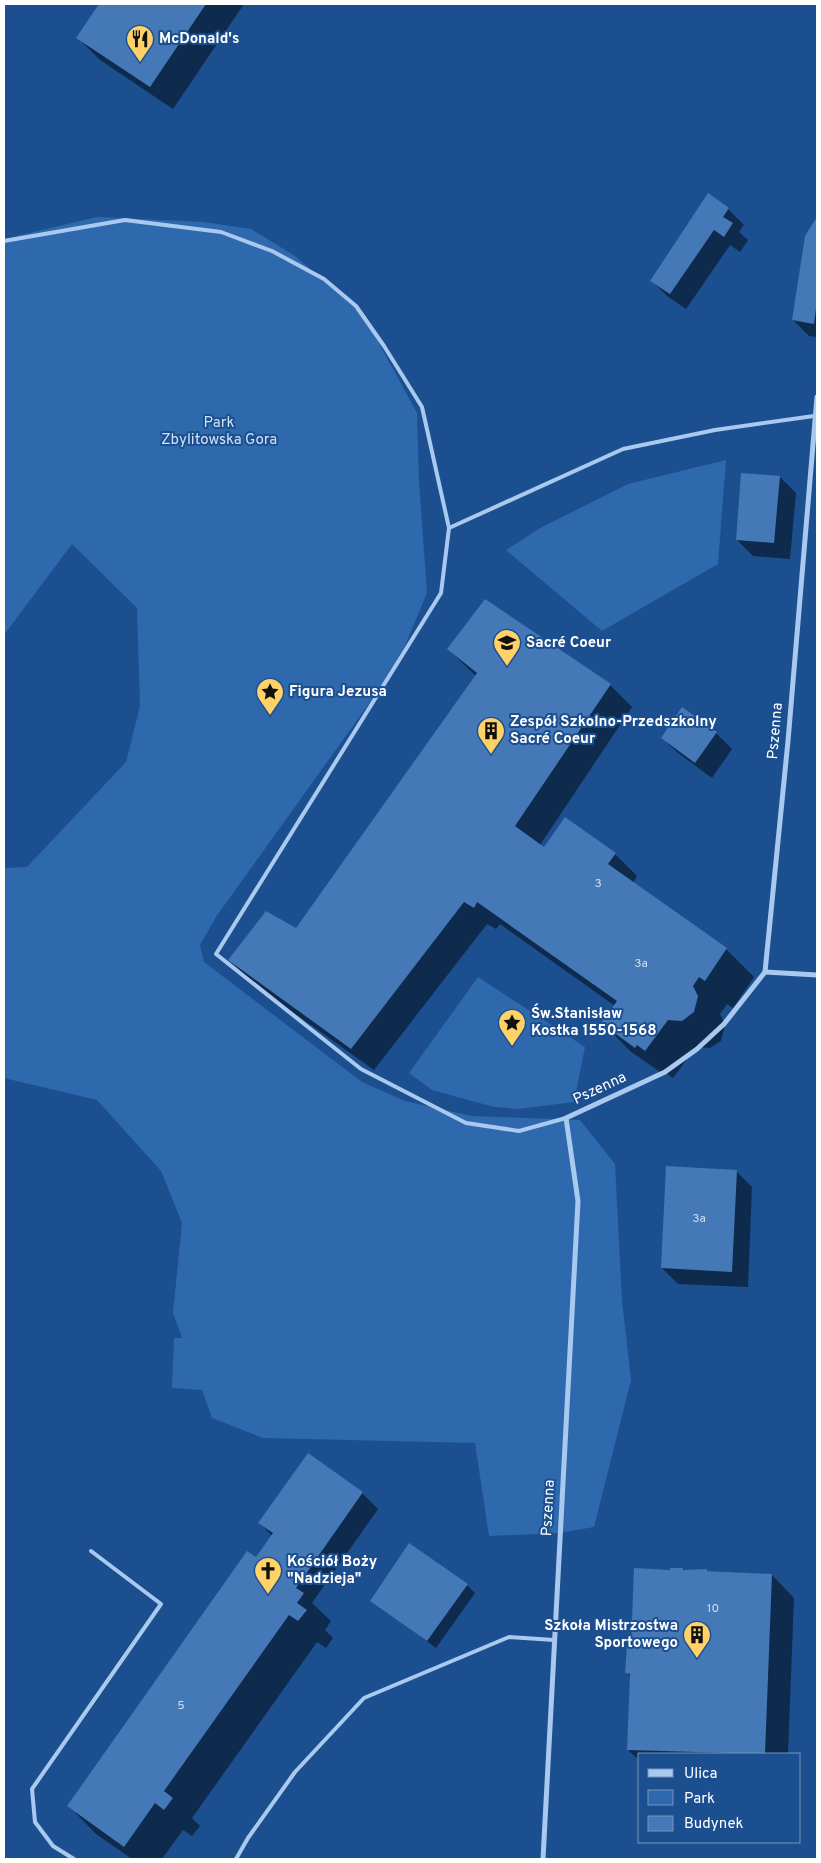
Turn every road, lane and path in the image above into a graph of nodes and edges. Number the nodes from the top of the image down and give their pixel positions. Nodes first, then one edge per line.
1 (4, 241) edge
2 (817, 397) edge
3 (814, 416) junction
4 (449, 528) junction
5 (765, 972) junction
6 (817, 975) edge
7 (566, 1118) junction
8 (91, 1551) dead end
9 (554, 1640) junction
10 (74, 1859) edge
11 (236, 1859) edge
12 (543, 1859) edge

1 - 4 lane
2 - 3 street, Pszenna
3 - 4 lane
3 - 5 street, Pszenna
4 - 7 lane
5 - 6 street
5 - 7 street, Pszenna
7 - 9 street, Pszenna
8 - 10 lane
9 - 11 lane
9 - 12 street, Pszenna

